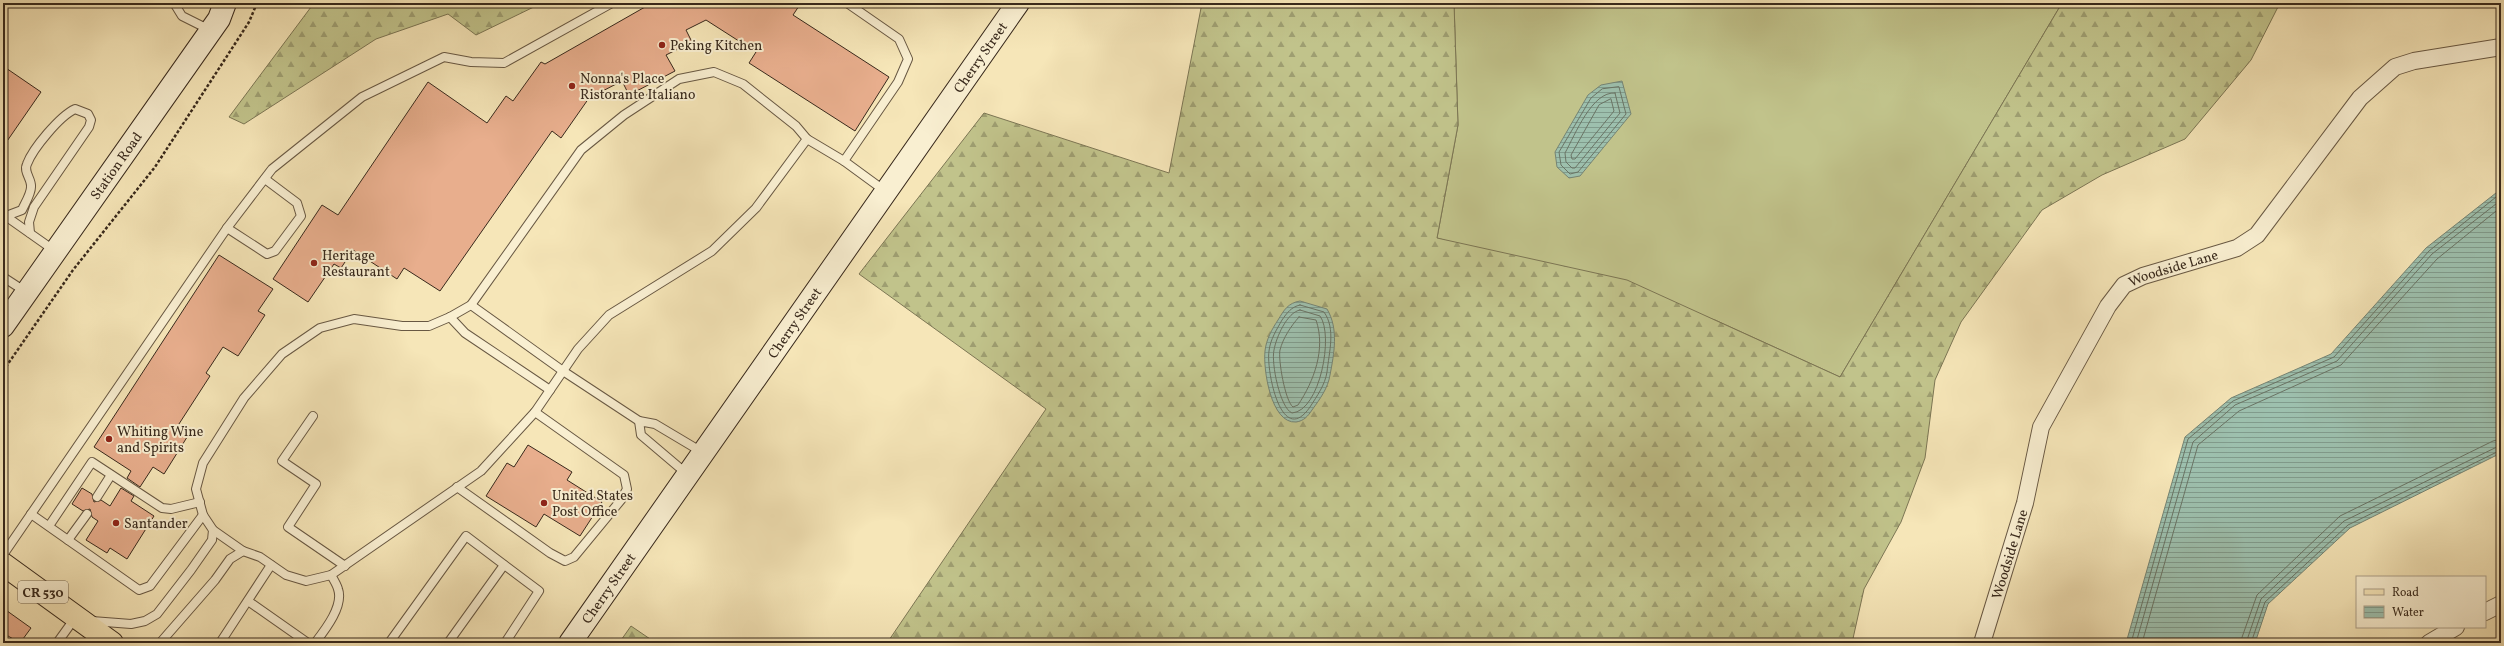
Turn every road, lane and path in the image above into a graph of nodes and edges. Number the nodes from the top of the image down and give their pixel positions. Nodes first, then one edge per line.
1 (174, 3) edge
2 (225, 3) edge
3 (257, 3) edge
4 (612, 3) edge
5 (848, 3) edge
6 (1011, 5) edge
7 (211, 31) junction
8 (2501, 47) edge
9 (807, 140) junction
10 (844, 161) junction
11 (265, 179) junction
12 (885, 191) junction
13 (4, 215) edge
14 (227, 228) junction
15 (30, 233) junction
16 (56, 251) junction
17 (3, 277) edge
18 (26, 293) junction
19 (471, 305) junction
20 (450, 317) junction
21 (3, 326) edge
22 (3, 371) edge
23 (563, 371) junction
24 (550, 390) junction
25 (535, 412) junction
26 (313, 416) dead end
27 (639, 421) junction
28 (704, 454) junction
29 (687, 474) junction
30 (111, 475) junction
31 (457, 487) junction
32 (97, 497) dead end
33 (200, 502) junction
34 (31, 514) junction
35 (87, 514) dead end
36 (203, 514) junction
37 (49, 526) junction
38 (213, 530) junction
39 (68, 540) junction
40 (243, 551) junction
41 (3, 556) edge
42 (3, 564) edge
43 (504, 564) junction
44 (271, 565) junction
45 (344, 566) junction
46 (331, 575) junction
47 (248, 601) junction
48 (2501, 604) edge
49 (2486, 612) edge
50 (80, 618) junction
51 (2454, 628) edge
52 (103, 640) edge
53 (57, 643) edge
54 (160, 643) edge
55 (220, 643) edge
56 (308, 643) edge
57 (315, 643) edge
58 (389, 643) edge
59 (448, 643) edge
60 (505, 643) edge
61 (570, 643) edge
62 (1982, 643) edge
63 (2429, 643) edge

1 - 7 lane
2 - 7 street, Station Road
3 - 22 path
4 - 11 lane
5 - 10 lane
6 - 12 street, Cherry Street
7 - 16 street, Station Road
8 - 62 street, Woodside Lane
9 - 10 lane
9 - 19 lane
9 - 23 lane
10 - 12 lane
11 - 14 lane
11 - 14 lane
12 - 28 street, Cherry Street
13 - 15 lane
13 - 15 lane
14 - 34 lane
15 - 16 lane
16 - 18 street, Station Road
17 - 18 lane
18 - 21 street, Station Road
19 - 20 lane
19 - 23 lane
20 - 24 lane
20 - 33 lane
23 - 24 lane
23 - 27 lane
24 - 25 lane
25 - 31 lane
25 - 31 lane
26 - 45 lane
27 - 28 lane
27 - 29 lane
28 - 29 street, Cherry Street
29 - 61 street, Cherry Street
30 - 32 lane
30 - 33 lane
30 - 37 lane
31 - 45 lane
33 - 36 lane
34 - 37 lane
34 - 41 lane
35 - 39 lane
36 - 38 lane
36 - 39 lane
37 - 39 lane
38 - 40 lane
38 - 50 lane
40 - 44 lane
40 - 54 lane
42 - 50 main road, CR 530
43 - 58 lane
43 - 59 lane
43 - 60 lane
44 - 46 lane
44 - 47 lane
45 - 46 lane
46 - 57 lane
47 - 55 lane
47 - 56 lane
48 - 49 street
50 - 52 main road, CR 530
50 - 53 lane
51 - 63 street

